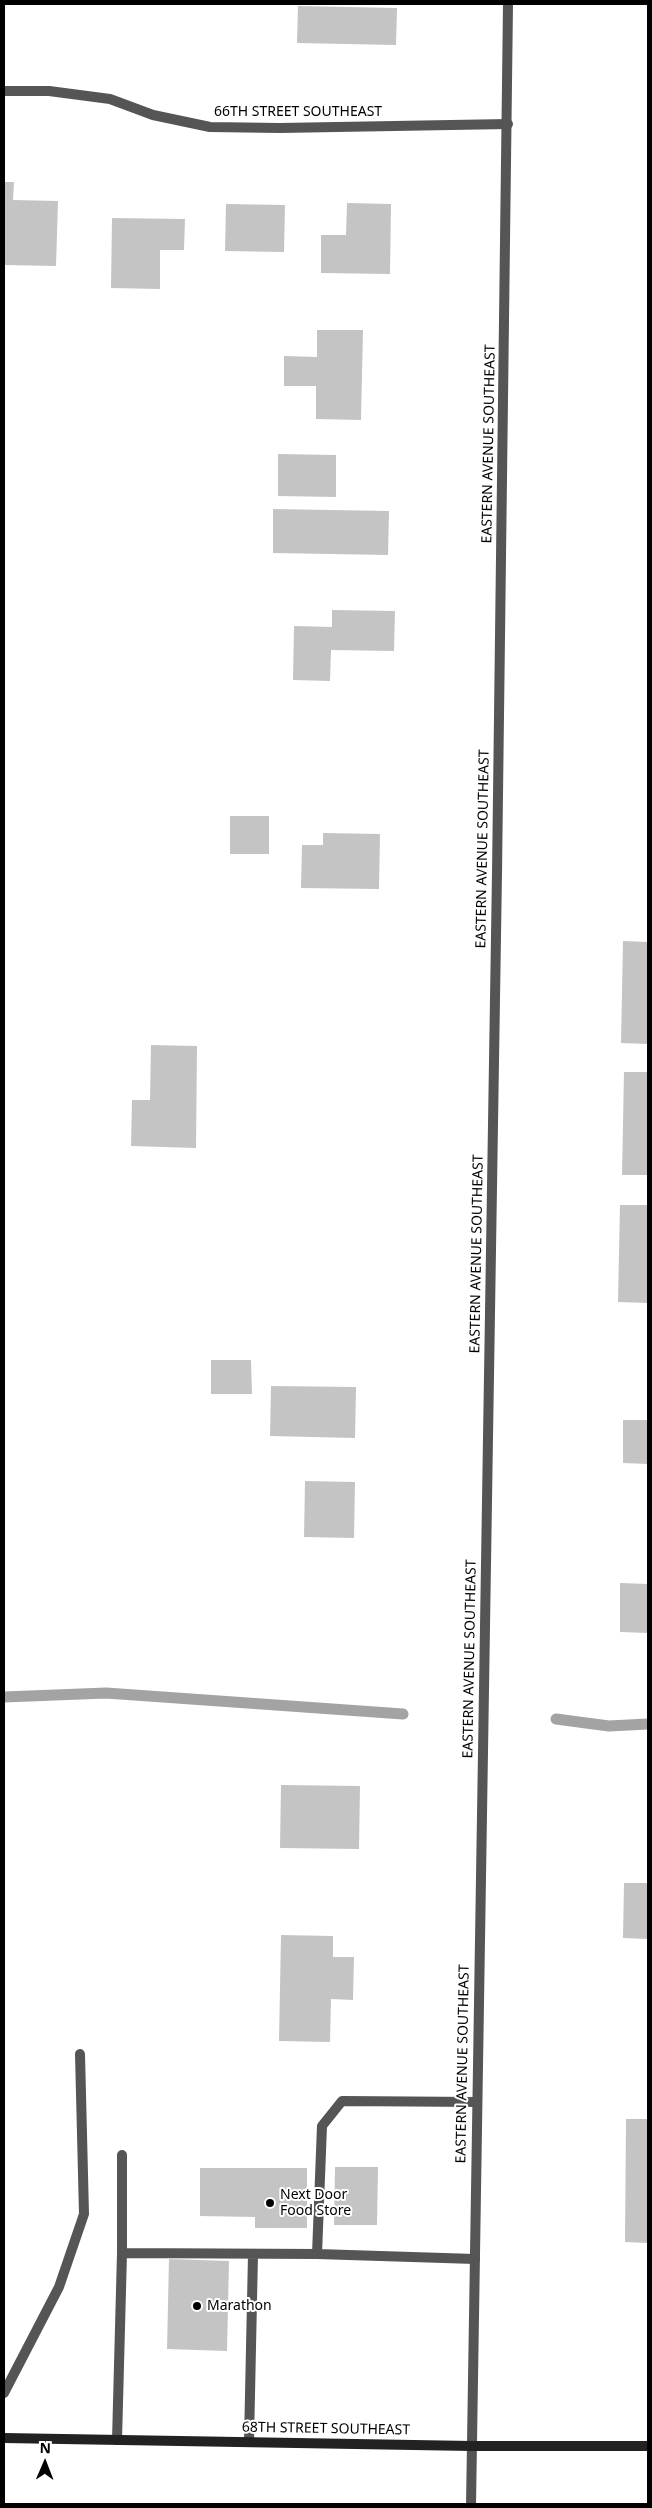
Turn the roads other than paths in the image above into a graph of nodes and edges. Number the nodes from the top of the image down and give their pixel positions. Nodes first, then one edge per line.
1 (508, 4) edge
2 (4, 91) edge
3 (508, 124) junction
4 (80, 2054) dead end
5 (476, 2102) junction
6 (122, 2155) dead end
7 (122, 2253) junction
8 (253, 2254) junction
9 (318, 2254) junction
10 (475, 2259) junction
11 (4, 2393) edge
12 (4, 2438) edge
13 (117, 2440) junction
14 (249, 2441) junction
15 (472, 2446) junction
16 (648, 2446) edge
17 (471, 2504) edge

1 - 3 street, EASTERN AVENUE SOUTHEAST
2 - 3 street, 66TH STREET SOUTHEAST
3 - 5 street, EASTERN AVENUE SOUTHEAST
4 - 11 street
5 - 9 street
5 - 10 street, EASTERN AVENUE SOUTHEAST
6 - 7 street
7 - 8 street
7 - 13 street
8 - 9 street
8 - 14 street
9 - 10 street
10 - 15 street, EASTERN AVENUE SOUTHEAST
12 - 13 main road, 68TH STREET SOUTHEAST
13 - 14 main road, 68TH STREET SOUTHEAST
14 - 15 main road, 68TH STREET SOUTHEAST
15 - 16 main road, 68TH STREET SOUTHEAST
15 - 17 street, EASTERN AVENUE SOUTHEAST

